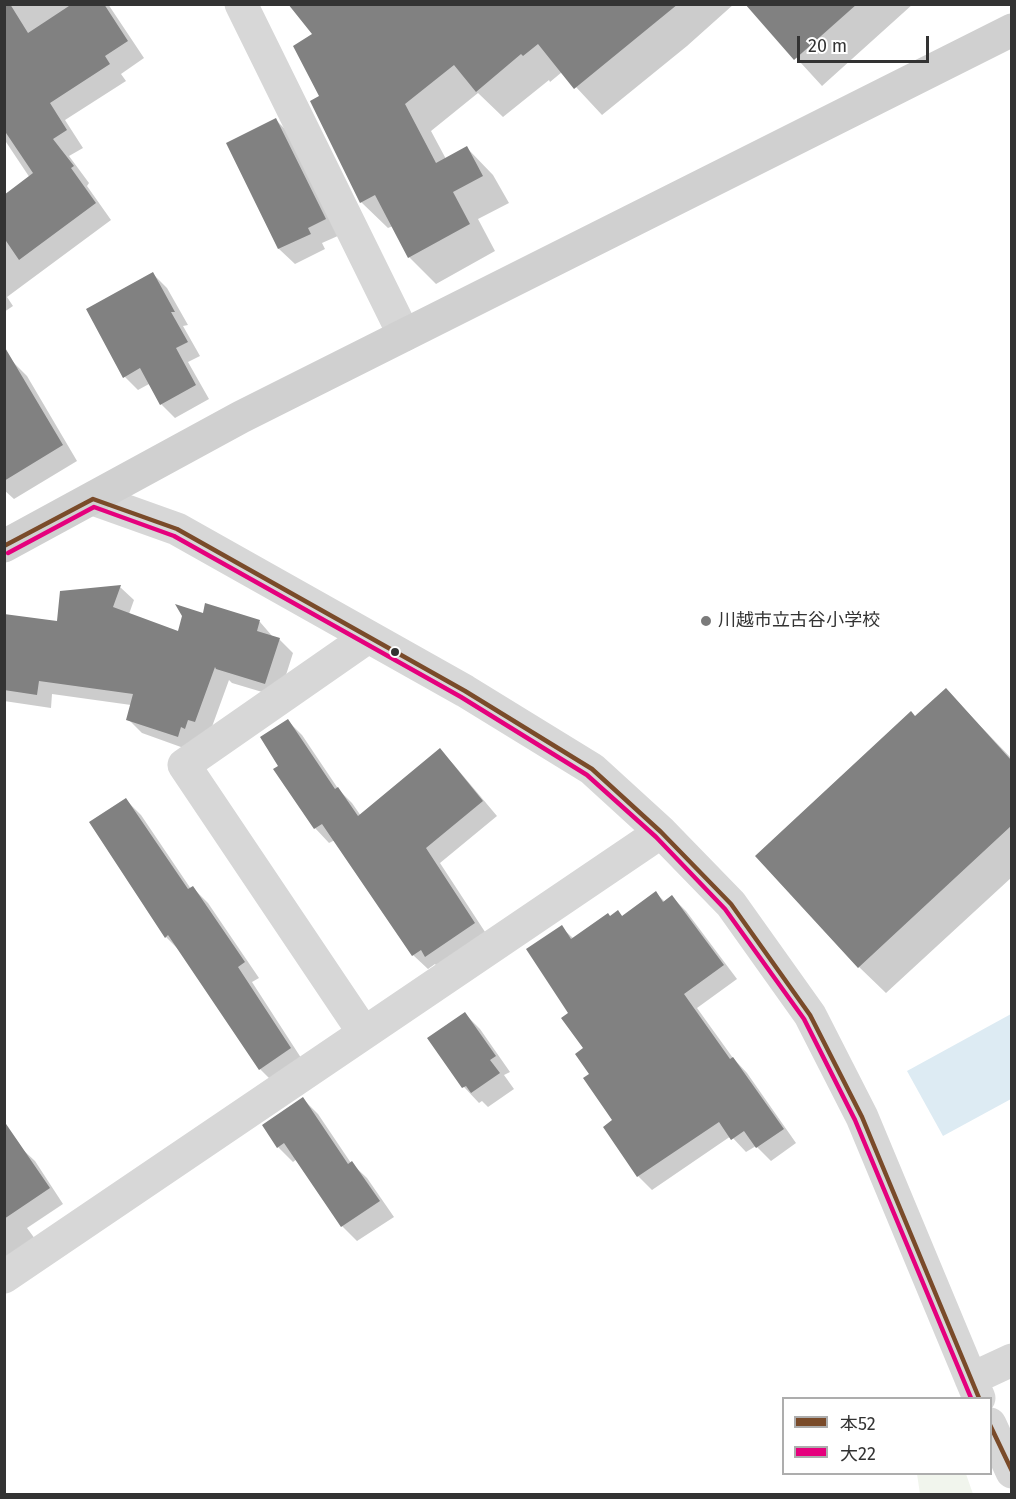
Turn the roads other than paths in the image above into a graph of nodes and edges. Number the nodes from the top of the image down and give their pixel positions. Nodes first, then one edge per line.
1 (241, 4) edge
2 (1011, 30) edge
3 (404, 335) junction
4 (93, 499) junction
5 (4, 546) edge
6 (368, 637) junction
7 (661, 832) junction
8 (364, 1033) junction
9 (4, 1277) edge
10 (1011, 1360) edge
11 (975, 1389) edge
12 (992, 1429) edge
13 (1011, 1472) edge

1 - 3 street
2 - 3 street
3 - 4 street
4 - 5 street
4 - 6 street
6 - 7 street
6 - 8 street
7 - 8 street
7 - 11 street
8 - 9 street
10 - 11 street
12 - 13 street

